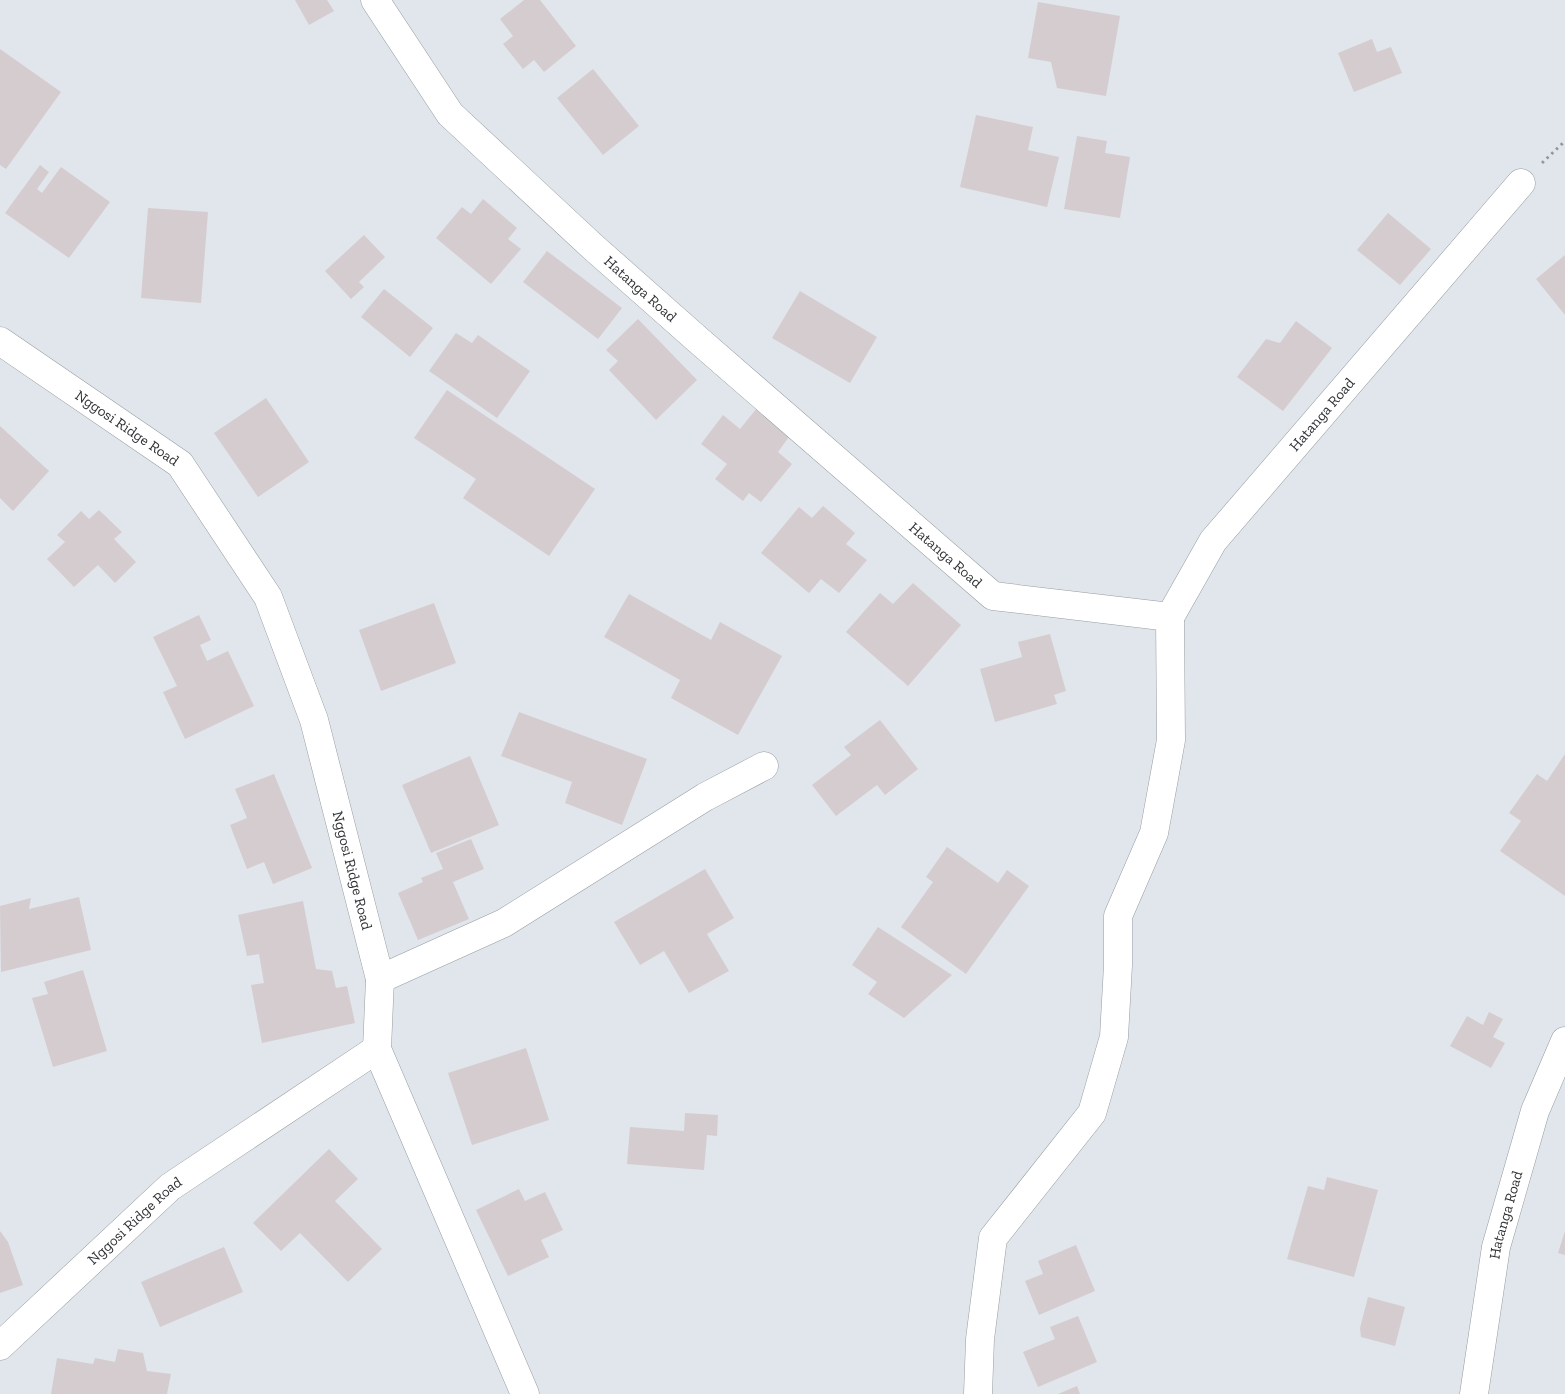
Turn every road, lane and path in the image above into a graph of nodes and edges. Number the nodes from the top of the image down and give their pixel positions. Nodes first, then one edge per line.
1 (375, 0) edge
2 (1521, 183) dead end
3 (0, 341) edge
4 (1170, 617) junction
5 (764, 766) dead end
6 (380, 979) junction
7 (1565, 1041) edge
8 (377, 1049) junction
9 (0, 1346) edge
10 (525, 1394) edge
11 (978, 1394) edge
12 (1474, 1394) edge

1 - 4 street, Hatanga Road
2 - 4 street, Hatanga Road
3 - 6 street, Nggosi Ridge Road
4 - 11 street
5 - 6 street
6 - 8 street, Nggosi Ridge Road
7 - 12 street, Hatanga Road
8 - 9 street, Nggosi Ridge Road
8 - 10 street

